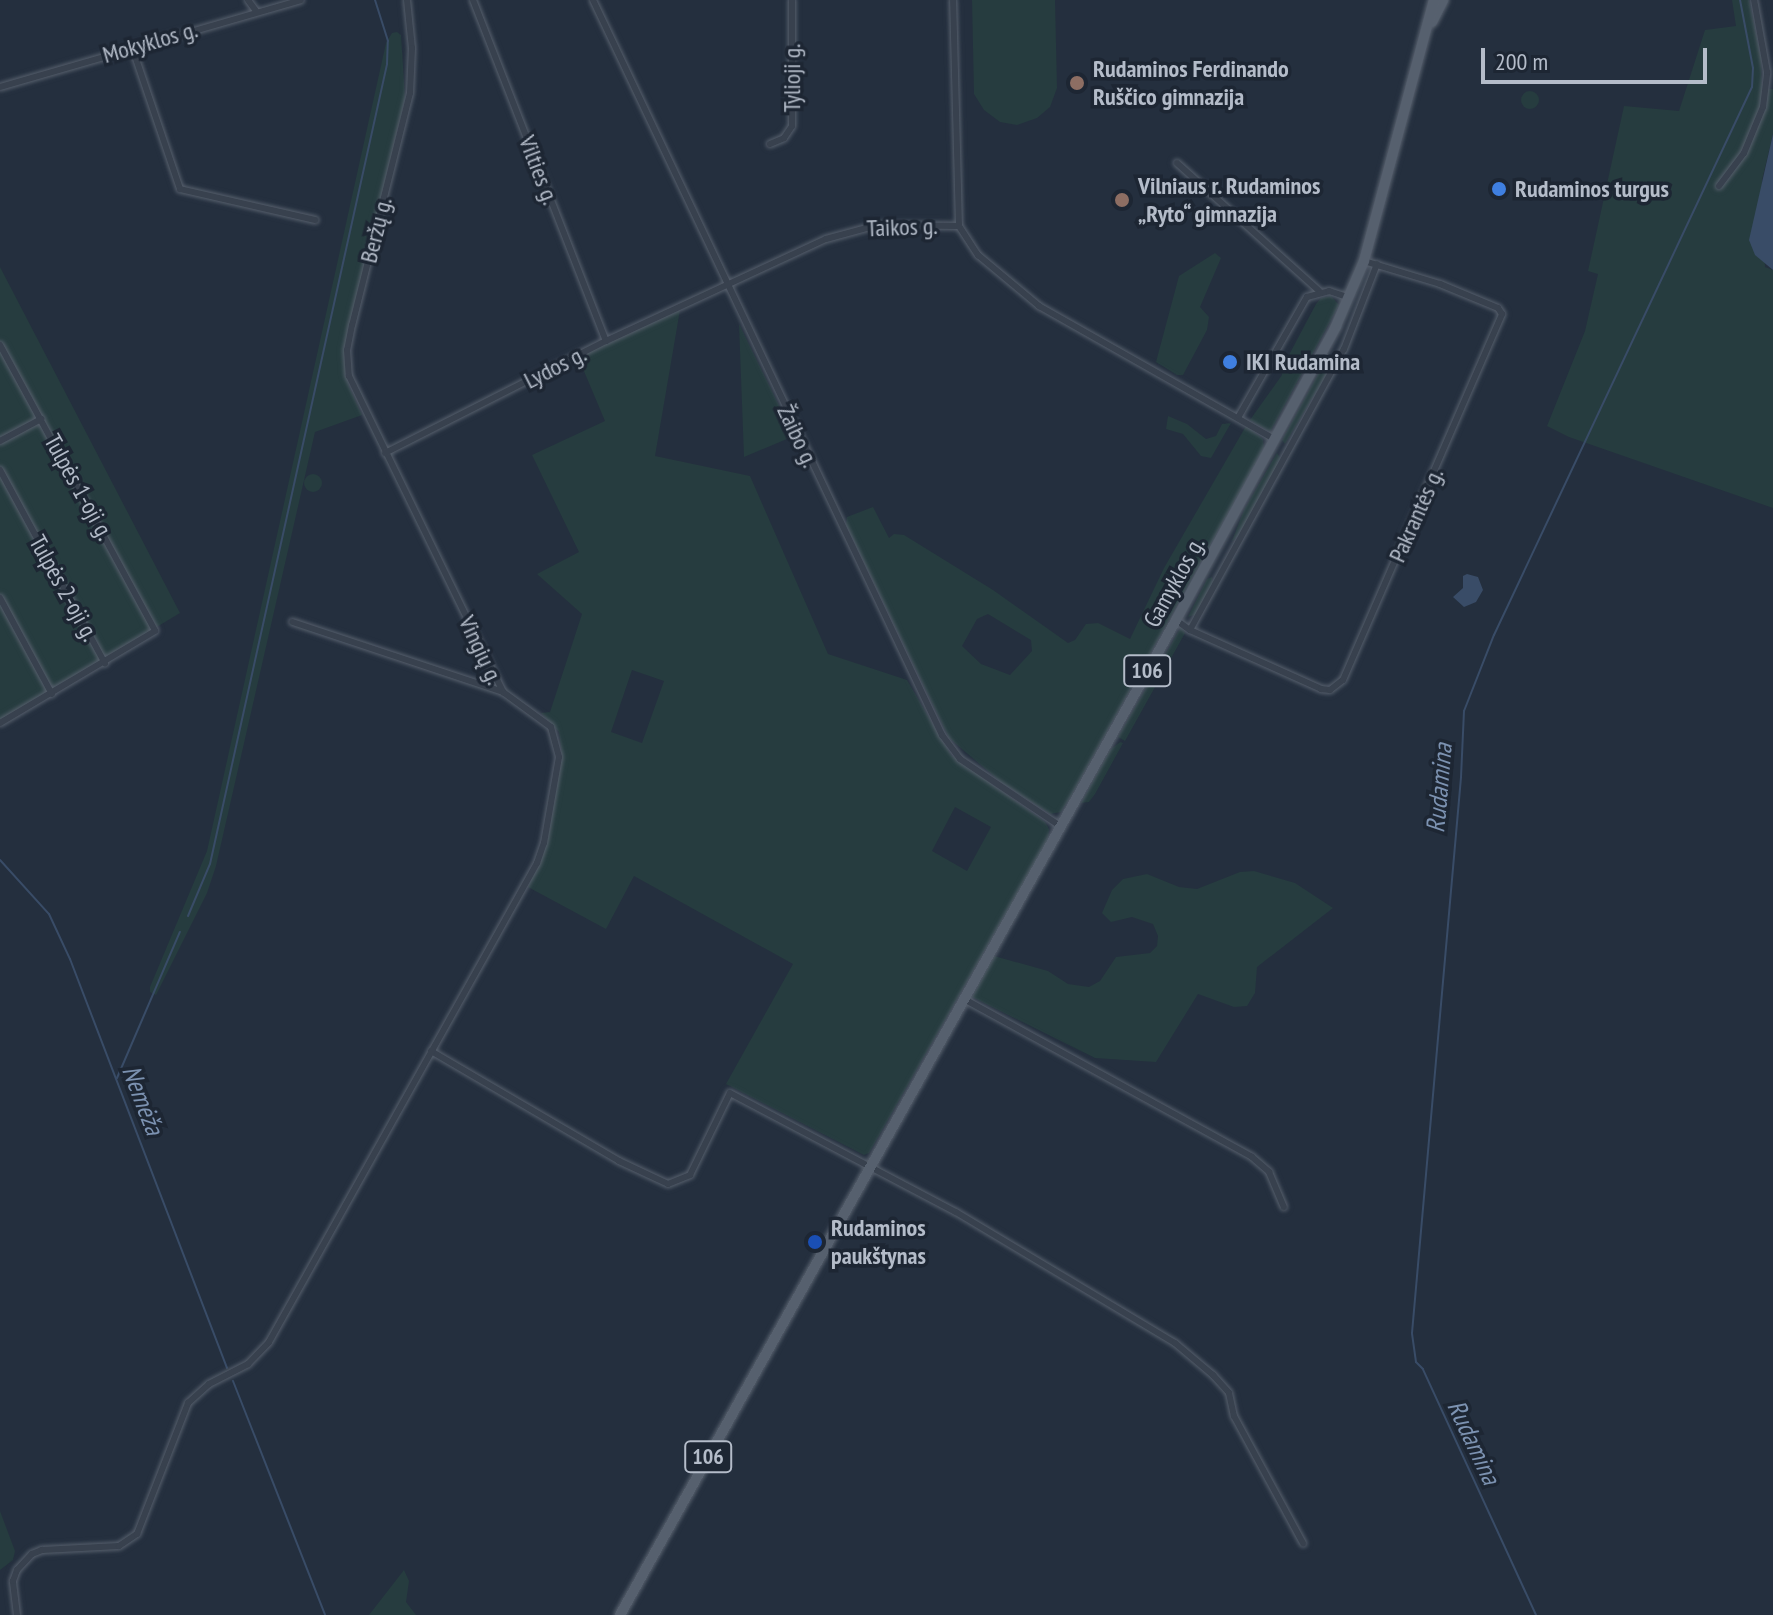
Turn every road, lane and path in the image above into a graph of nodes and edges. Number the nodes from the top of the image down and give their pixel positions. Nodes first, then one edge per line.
1 (248, 0) edge
2 (301, 0) edge
3 (407, 0) edge
4 (473, 0) edge
5 (593, 0) edge
6 (792, 0) edge
7 (953, 0) edge
8 (1434, 0) edge
9 (1443, 0) edge
10 (1754, 0) edge
11 (256, 11) junction
12 (1425, 34) junction
13 (132, 47) junction
14 (1, 85) edge
15 (770, 144) dead end
16 (1177, 163) dead end
17 (1719, 186) dead end
18 (315, 220) dead end
19 (959, 226) junction
20 (1364, 261) junction
21 (1377, 264) junction
22 (726, 284) junction
23 (1319, 291) junction
24 (1350, 298) junction
25 (606, 341) junction
26 (0, 345) edge
27 (1239, 416) junction
28 (41, 419) junction
29 (1274, 439) junction
30 (0, 441) edge
31 (385, 453) junction
32 (0, 470) edge
33 (0, 598) edge
34 (1176, 620) junction
35 (292, 622) dead end
36 (1190, 630) junction
37 (105, 663) junction
38 (503, 692) junction
39 (52, 694) junction
40 (0, 723) edge
41 (1060, 826) junction
42 (964, 999) junction
43 (431, 1051) junction
44 (871, 1165) junction
45 (1284, 1207) dead end
46 (1303, 1543) dead end
47 (17, 1615) edge
48 (620, 1615) edge

1 - 11 street
2 - 11 street, Mokyklos g.
3 - 31 street, Beržų g.
4 - 25 street, Vilties g.
5 - 22 street, Žaibo g.
6 - 15 street, Tylioji g.
7 - 19 street, Taikos g.
8 - 12 main road, Gamyklos g. / 106
9 - 12 main road, Gamyklos g. / 106
10 - 17 street
11 - 13 street, Mokyklos g.
12 - 20 main road, Gamyklos g. / 106
13 - 14 street, Mokyklos g.
13 - 18 street
16 - 23 street
19 - 22 street, Taikos g.
19 - 27 street
20 - 21 street, Pakrantės g.
20 - 24 main road, Gamyklos g. / 106
21 - 36 street
21 - 36 street, Pakrantės g.
22 - 25 street, Lydos g.
22 - 41 street, Žaibo g.
23 - 24 street
23 - 27 street
24 - 29 main road, Gamyklos g. / 106
25 - 31 street, Lydos g.
26 - 28 street, Tulpės 1-oji g.
27 - 29 street
28 - 30 street
28 - 37 street, Tulpės 1-oji g.
29 - 34 main road, Gamyklos g. / 106
31 - 38 street, Vingių g.
32 - 37 street, Tulpės 2-oji g.
33 - 39 street
34 - 36 street, Pakrantės g.
34 - 41 main road, Gamyklos g. / 106
35 - 38 street, Vingių g.
37 - 39 street
38 - 43 street
39 - 40 street
41 - 42 main road, Gamyklos g. / 106
42 - 44 main road, Gamyklos g. / 106
42 - 45 street
43 - 44 street
43 - 47 street
44 - 46 street
44 - 48 main road, 106

